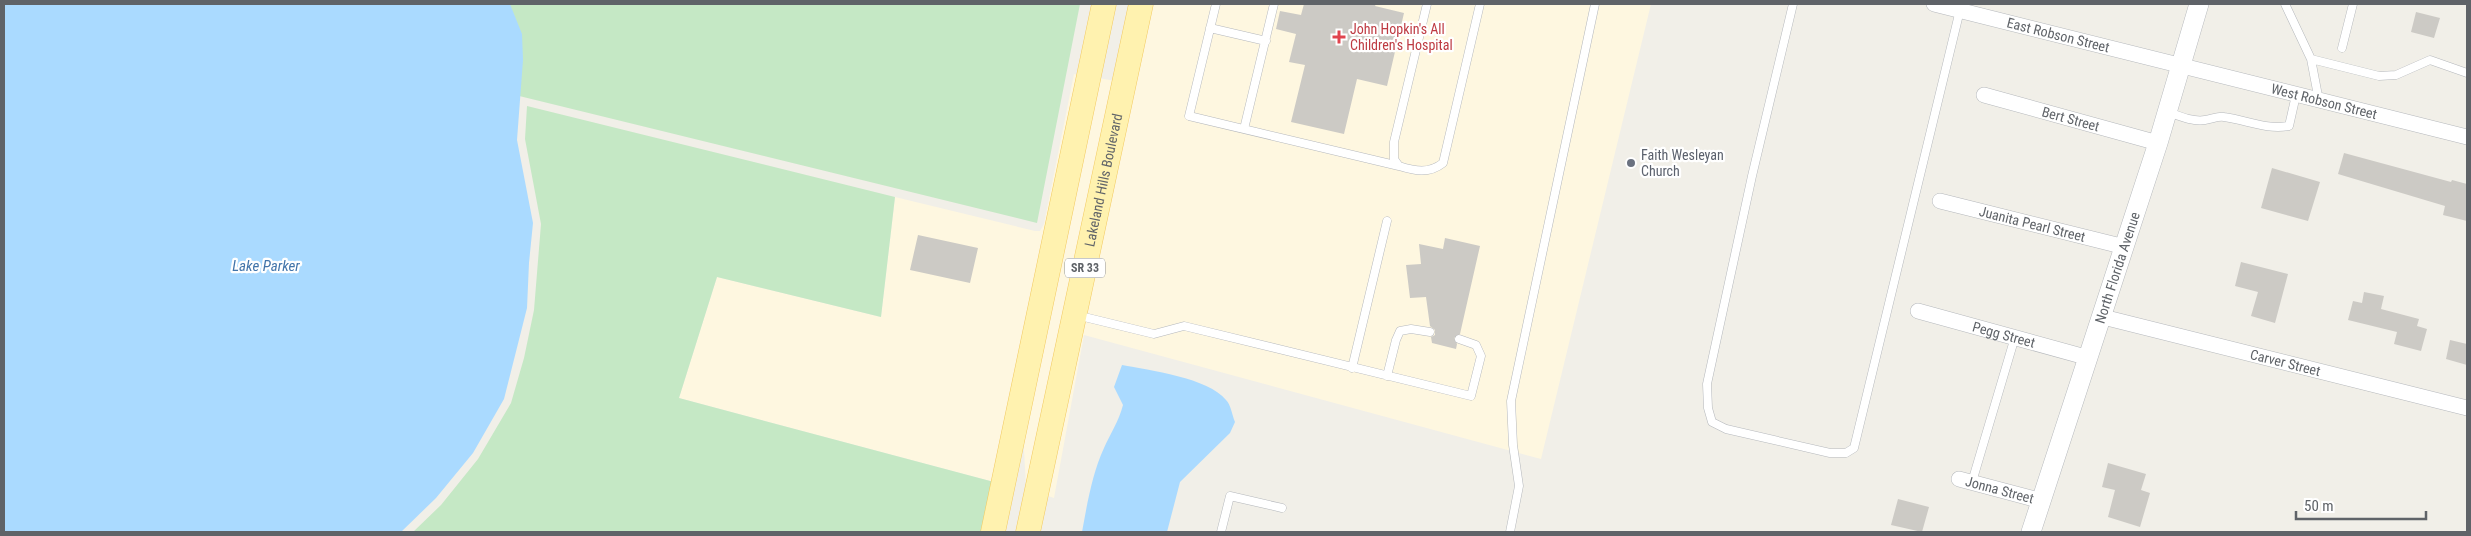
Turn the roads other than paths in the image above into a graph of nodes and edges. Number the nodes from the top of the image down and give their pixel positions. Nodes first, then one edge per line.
1 (1104, 4) edge
2 (1141, 4) edge
3 (1216, 4) edge
4 (1274, 4) edge
5 (1427, 4) edge
6 (1480, 4) edge
7 (1595, 4) edge
8 (1793, 4) edge
9 (1936, 4) edge
10 (2199, 4) edge
11 (2285, 4) edge
12 (2353, 4) edge
13 (1960, 10) junction
14 (1210, 28) junction
15 (1266, 40) junction
16 (2342, 48) dead end
17 (2311, 59) junction
18 (2182, 66) junction
19 (2467, 73) edge
20 (1984, 95) dead end
21 (2296, 96) junction
22 (2319, 101) junction
23 (2168, 112) junction
24 (1244, 129) junction
25 (2467, 137) edge
26 (2158, 143) junction
27 (1399, 166) junction
28 (1940, 201) dead end
29 (1387, 221) dead end
30 (2125, 247) junction
31 (1918, 311) dead end
32 (1074, 314) junction
33 (2103, 316) junction
34 (1430, 332) dead end
35 (2015, 337) junction
36 (1459, 339) dead end
37 (2089, 358) junction
38 (1352, 368) junction
39 (1387, 376) junction
40 (2467, 408) edge
41 (1014, 432) junction
42 (1965, 481) joint
43 (2042, 501) junction
44 (1282, 508) dead end
45 (993, 532) edge
46 (1006, 532) edge
47 (1028, 532) edge
48 (1220, 532) edge
49 (1510, 532) edge
50 (2031, 532) edge

1 - 41 main road, SR 33
2 - 32 main road, Lakeland Hills Boulevard / SR 33
3 - 14 lane
4 - 15 lane
5 - 27 lane
6 - 27 lane
7 - 49 lane
8 - 13 lane
9 - 13 street, East Robson Street
10 - 18 street, North Florida Avenue
11 - 17 lane
12 - 16 lane
13 - 18 street, East Robson Street
14 - 15 lane
14 - 24 lane
15 - 24 lane
17 - 19 lane
17 - 22 lane
18 - 21 street, West Robson Street
18 - 23 street, North Florida Avenue
20 - 26 street, Bert Street
21 - 22 street, West Robson Street
21 - 23 lane
22 - 25 street, West Robson Street
23 - 26 street, North Florida Avenue
24 - 27 lane
26 - 30 street, North Florida Avenue
28 - 30 street, Juanita Pearl Street
29 - 38 lane
30 - 33 street, North Florida Avenue
31 - 35 street, Pegg Street
32 - 38 lane
32 - 47 main road, Lakeland Hills Boulevard / SR 33
33 - 37 street, North Florida Avenue
33 - 40 street, Carver Street
34 - 39 lane
35 - 37 street, Pegg Street
35 - 42 lane
36 - 39 lane
37 - 43 street, North Florida Avenue
38 - 39 lane
41 - 45 main road, SR 33
41 - 46 main road
42 - 43 street, Jonna Street
43 - 50 street, North Florida Avenue
44 - 48 lane

